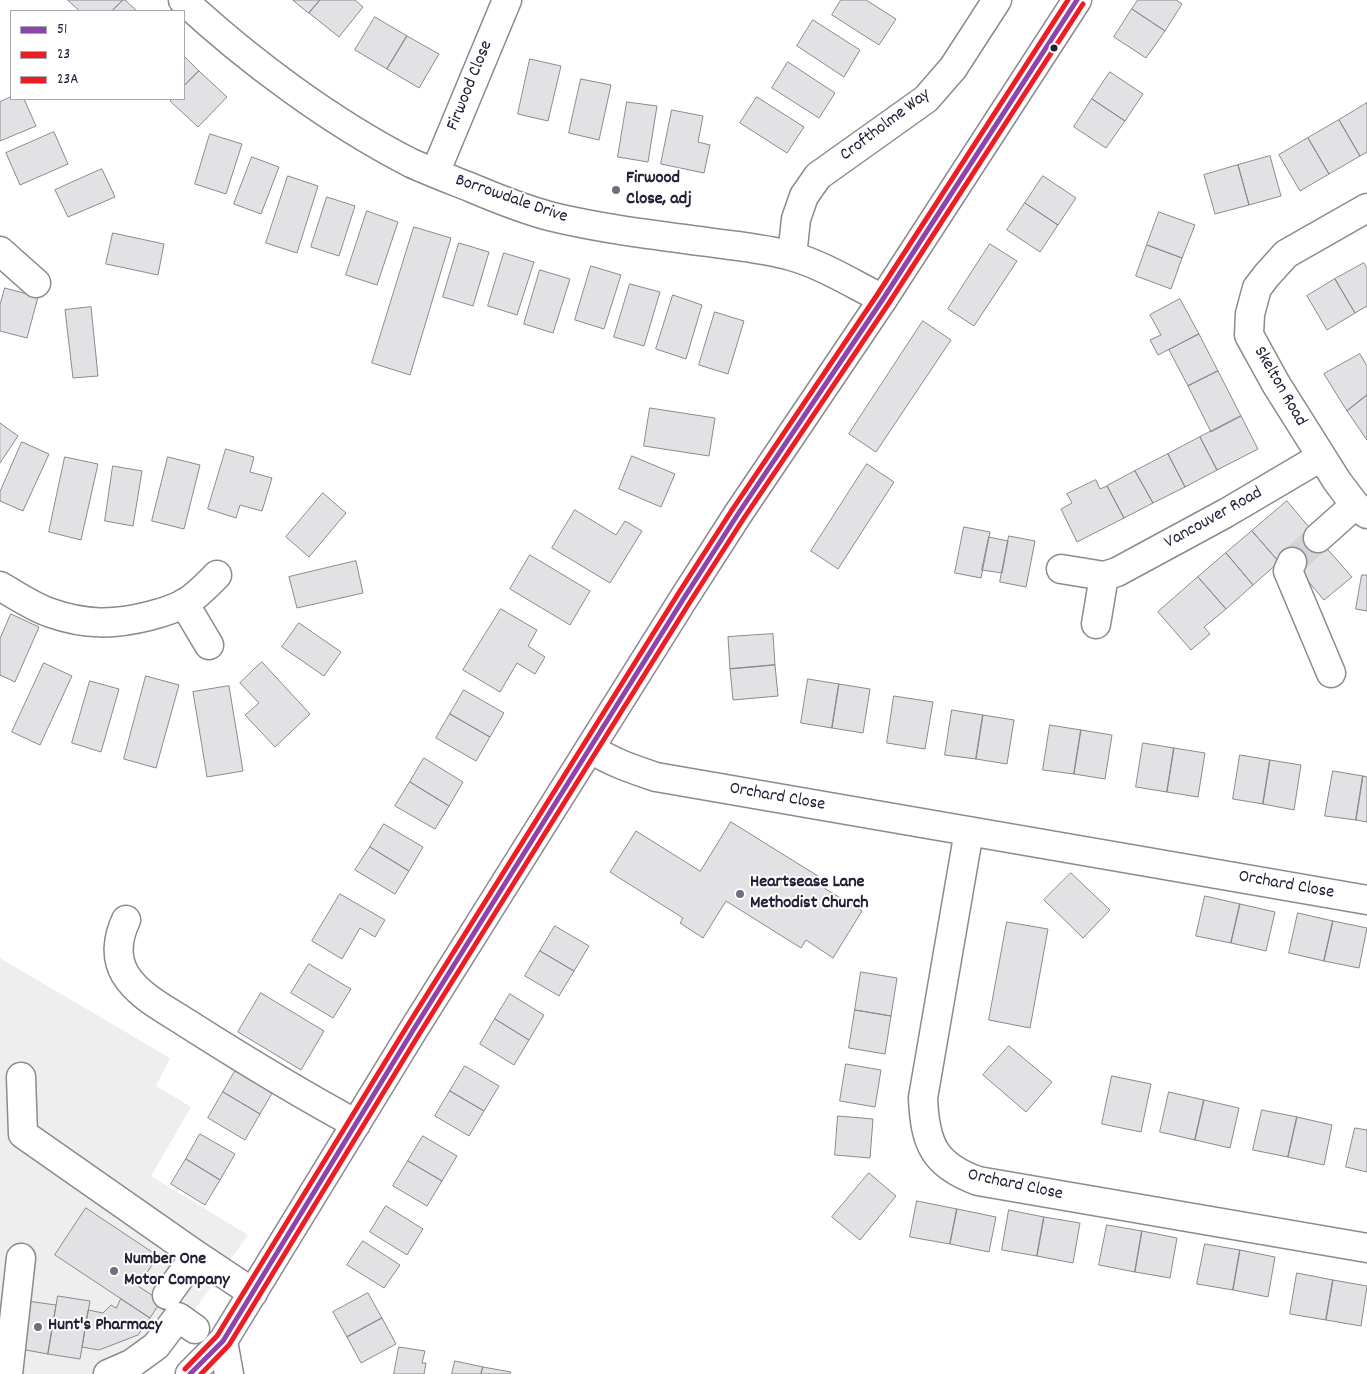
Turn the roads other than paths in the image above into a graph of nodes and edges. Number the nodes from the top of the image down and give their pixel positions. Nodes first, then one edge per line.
1 (183, 0) edge
2 (507, 0) edge
3 (996, 0) edge
4 (1077, 0) edge
5 (435, 173) junction
6 (1367, 208) edge
7 (0, 251) edge
8 (792, 256) junction
9 (36, 283) dead end
10 (883, 299) junction
11 (1321, 457) junction
12 (1361, 510) edge
13 (1318, 538) tunnel mouth
14 (1292, 562) dead end
15 (1061, 570) dead end
16 (217, 575) dead end
17 (1104, 576) junction
18 (0, 586) edge
19 (184, 603) junction
20 (1096, 624) dead end
21 (209, 645) dead end
22 (1331, 673) dead end
23 (590, 748) junction
24 (969, 831) junction
25 (1367, 900) edge
26 (126, 920) dead end
27 (20, 1077) dead end
28 (356, 1124) junction
29 (1367, 1248) edge
30 (196, 1255) junction
31 (20, 1258) dead end
32 (253, 1293) junction
33 (167, 1295) dead end
34 (195, 1329) dead end
35 (224, 1341) junction
36 (8, 1374) edge
37 (108, 1374) edge
38 (190, 1374) edge
39 (230, 1374) edge

1 - 5 main road, Borrowdale Drive
2 - 5 main road, Firwood Close
3 - 8 main road, Croftholme Way
4 - 10 main road
5 - 8 main road, Borrowdale Drive
6 - 11 main road, Skelton Road
7 - 9 main road
8 - 10 main road, Borrowdale Drive
10 - 23 main road
11 - 12 main road, Skelton Road
11 - 17 main road, Vancouver Road
12 - 13 main road
14 - 22 main road
15 - 17 main road
16 - 19 main road
17 - 20 main road
18 - 19 main road
19 - 21 main road
23 - 24 main road, Orchard Close
23 - 28 main road
24 - 25 main road, Orchard Close
24 - 29 main road, Orchard Close
26 - 28 main road
27 - 30 main road
28 - 32 main road
30 - 32 main road
30 - 33 main road
31 - 36 main road
32 - 35 main road
34 - 37 main road
35 - 38 main road
35 - 39 main road

